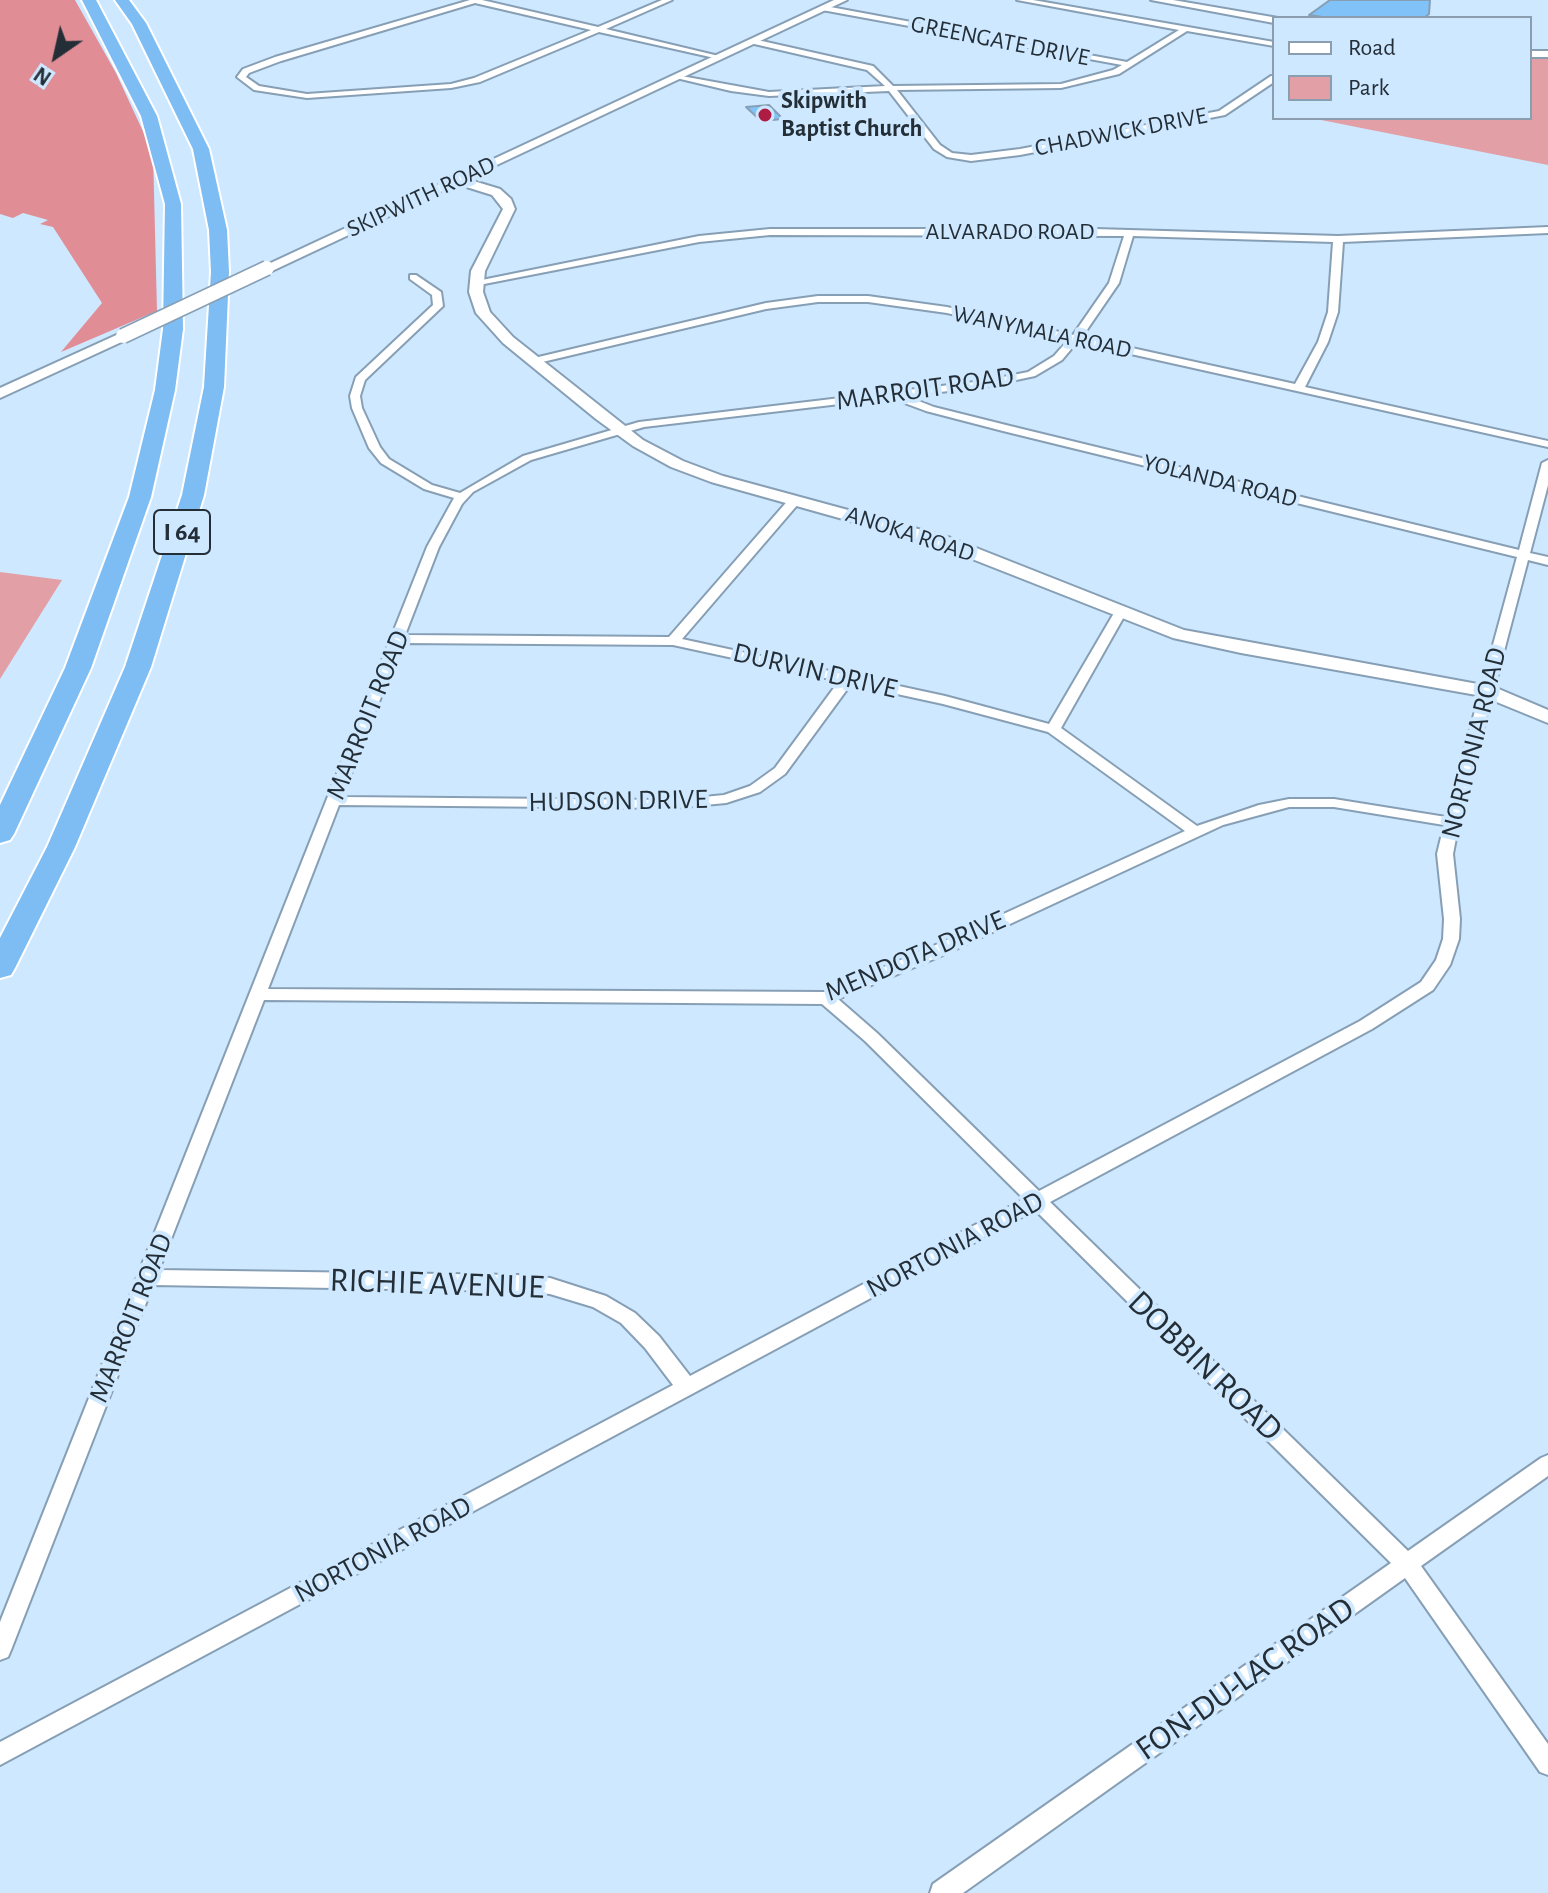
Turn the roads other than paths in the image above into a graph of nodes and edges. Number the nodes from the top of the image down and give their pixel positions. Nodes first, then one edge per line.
1 (89, 0) edge
2 (122, 0) edge
3 (477, 0) edge
4 (668, 0) edge
5 (842, 0) edge
6 (1021, 0) edge
7 (1156, 0) edge
8 (1184, 0) edge
9 (825, 8) junction
10 (1280, 16) edge
11 (1272, 20) edge
12 (1185, 29) junction
13 (595, 31) junction
14 (753, 41) junction
15 (1272, 44) edge
16 (719, 57) junction
17 (1128, 64) junction
18 (676, 77) junction
19 (1272, 79) edge
20 (890, 88) junction
21 (457, 180) junction
22 (1548, 230) edge
23 (1129, 233) junction
24 (1338, 239) junction
25 (413, 277) dead end
26 (477, 284) junction
27 (1076, 339) junction
28 (534, 361) junction
29 (1299, 388) junction
30 (0, 394) edge
31 (894, 395) junction
32 (622, 431) junction
33 (1548, 444) edge
34 (1548, 463) edge
35 (462, 497) junction
36 (795, 500) junction
37 (1524, 555) junction
38 (1548, 561) edge
39 (1120, 613) junction
40 (398, 639) junction
41 (673, 641) junction
42 (848, 679) junction
43 (1487, 691) junction
44 (1548, 717) edge
45 (1053, 729) junction
46 (334, 801) junction
47 (1452, 822) junction
48 (1196, 832) junction
49 (0, 834) edge
50 (0, 968) edge
51 (259, 994) junction
52 (826, 998) junction
53 (1036, 1201) junction
54 (147, 1277) junction
55 (687, 1388) junction
56 (1548, 1464) edge
57 (1408, 1565) junction
58 (0, 1650) edge
59 (0, 1754) edge
60 (1548, 1764) edge
61 (942, 1893) edge

1 - 49 highway, I 64
2 - 50 highway, I 64
3 - 13 street
3 - 13 street
4 - 13 street
5 - 9 main road, SKIPWITH ROAD
6 - 12 street
7 - 11 main road
8 - 10 main road
9 - 14 main road, SKIPWITH ROAD
9 - 17 street, GREENGATE DRIVE
12 - 15 street
12 - 17 street
13 - 16 street
14 - 16 main road, SKIPWITH ROAD
14 - 20 street
16 - 18 main road, SKIPWITH ROAD
17 - 20 street
18 - 20 street
18 - 21 main road, SKIPWITH ROAD
19 - 20 street, CHADWICK DRIVE
21 - 26 main road
21 - 30 main road, SKIPWITH ROAD, bridge
22 - 24 street, ALVARADO ROAD
23 - 24 street, ALVARADO ROAD
23 - 26 street, ALVARADO ROAD
23 - 27 street, MARROIT ROAD
24 - 29 street
25 - 35 street
26 - 28 main road, ANOKA ROAD
27 - 28 street, WANYMALA ROAD
27 - 29 street, WANYMALA ROAD
27 - 31 street, MARROIT ROAD
28 - 32 main road, ANOKA ROAD
29 - 33 street, WANYMALA ROAD
31 - 32 street, MARROIT ROAD
31 - 37 street, YOLANDA ROAD
32 - 35 street, MARROIT ROAD
32 - 36 main road, ANOKA ROAD
34 - 37 street, NORTONIA ROAD
35 - 40 street, MARROIT ROAD
36 - 39 main road, ANOKA ROAD
36 - 41 street
37 - 38 street, YOLANDA ROAD
37 - 43 street, NORTONIA ROAD
39 - 43 main road, ANOKA ROAD
39 - 45 street
40 - 41 street, DURVIN DRIVE
40 - 46 street, MARROIT ROAD
41 - 42 street, DURVIN DRIVE
42 - 45 street, DURVIN DRIVE
42 - 46 street, HUDSON DRIVE
43 - 44 main road, ANOKA ROAD
43 - 47 street, NORTONIA ROAD
45 - 48 street, DURVIN DRIVE
46 - 51 street, MARROIT ROAD
47 - 48 street, MENDOTA DRIVE
47 - 53 street, NORTONIA ROAD
48 - 52 street, MENDOTA DRIVE
51 - 52 street, MENDOTA DRIVE
51 - 54 street, MARROIT ROAD
52 - 53 street, DOBBIN ROAD
53 - 55 street, NORTONIA ROAD
53 - 57 street, DOBBIN ROAD
54 - 55 street, RICHIE AVENUE
54 - 58 street, MARROIT ROAD
55 - 59 street, NORTONIA ROAD
56 - 57 street, FON-DU-LAC ROAD
57 - 60 street, DOBBIN ROAD
57 - 61 street, FON-DU-LAC ROAD

